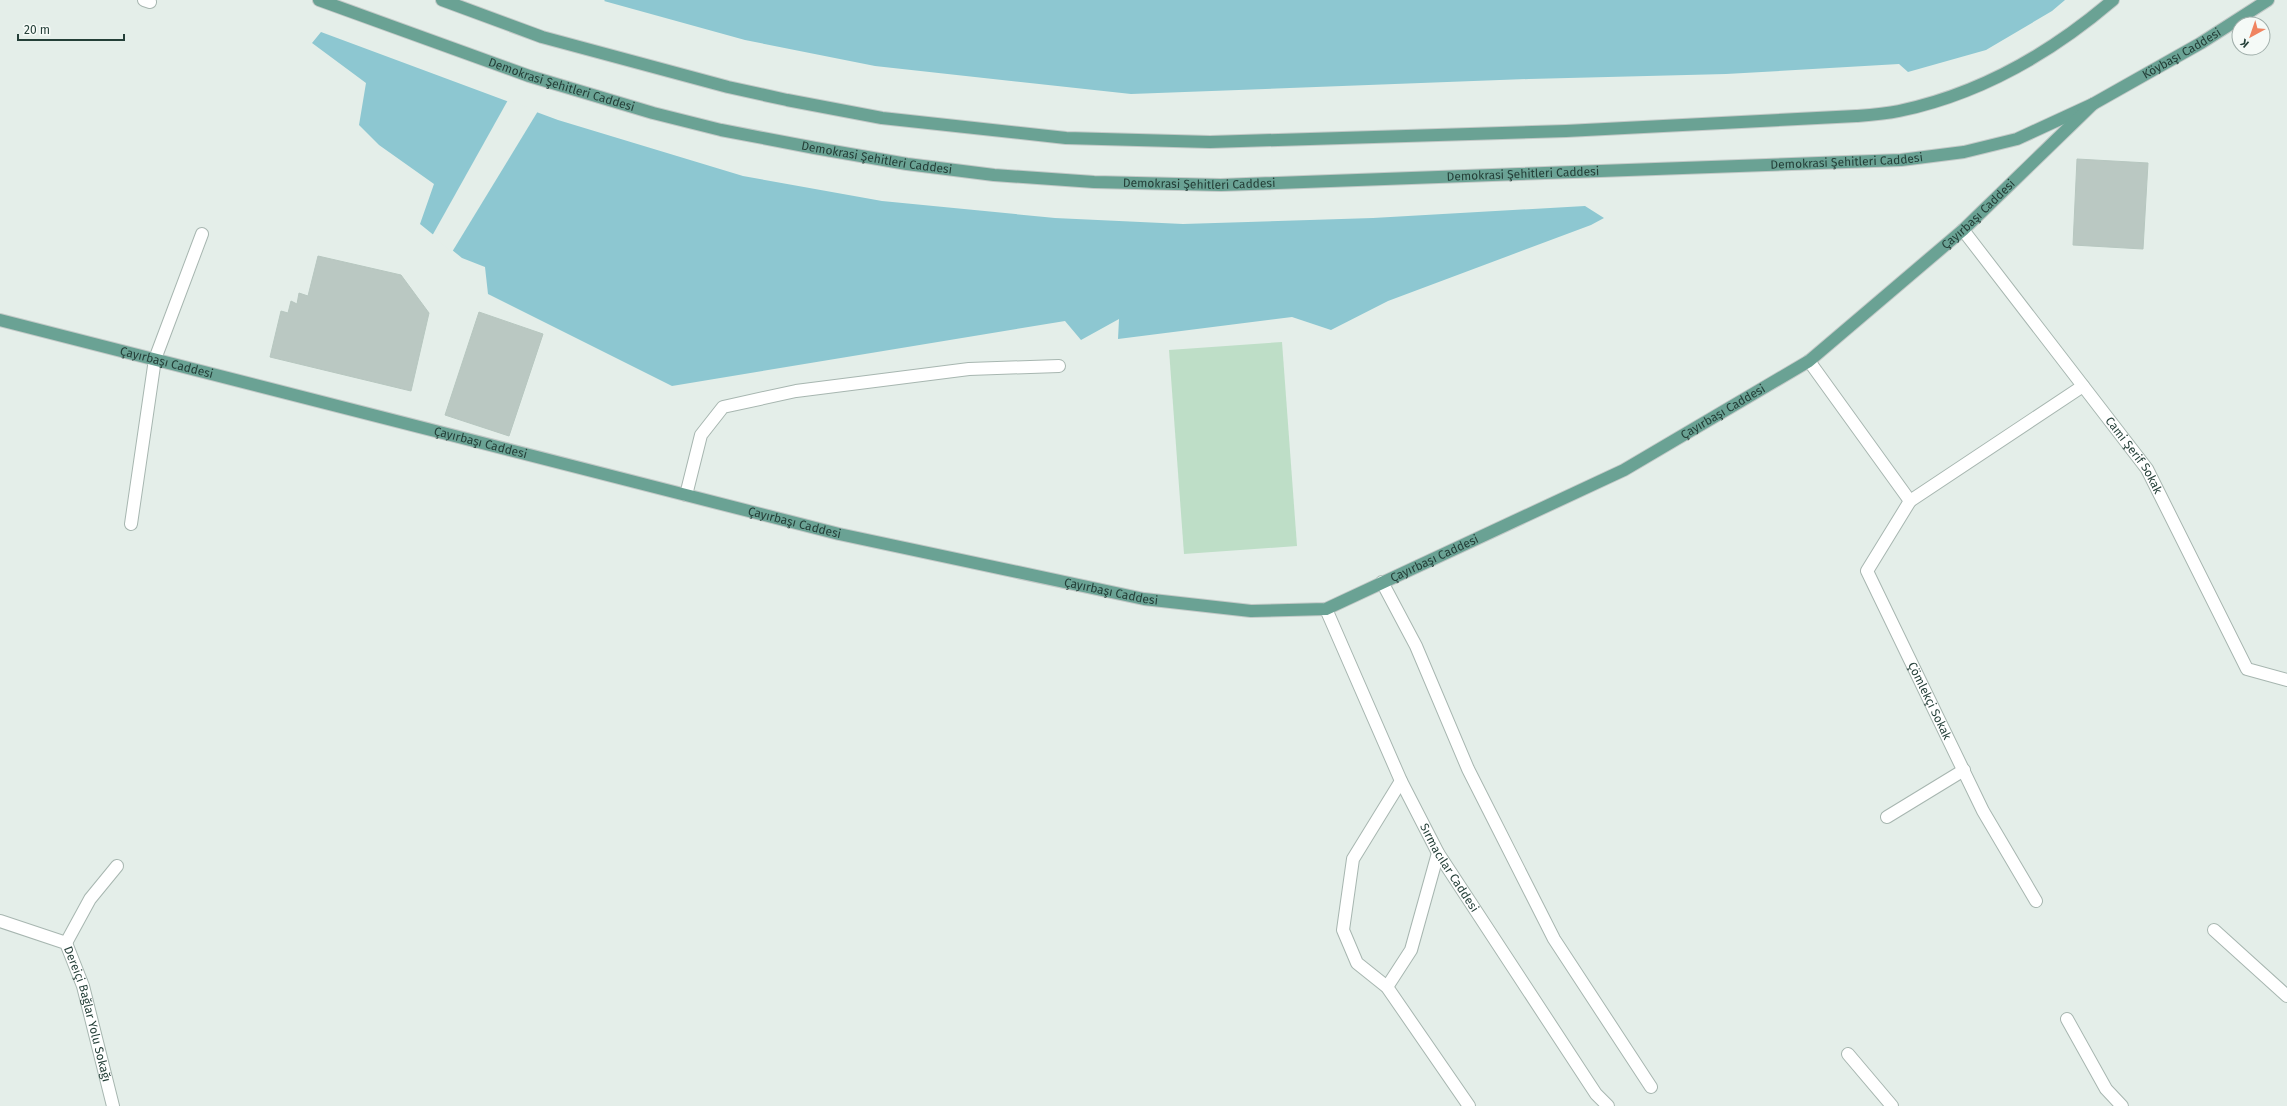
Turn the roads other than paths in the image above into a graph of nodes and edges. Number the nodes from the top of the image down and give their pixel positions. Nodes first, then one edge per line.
1 (319, 0) edge
2 (442, 0) edge
3 (2114, 0) edge
4 (2268, 0) edge
5 (2093, 104) junction
6 (1963, 230) junction
7 (202, 234) dead end
8 (0, 320) edge
9 (155, 360) junction
10 (1809, 361) junction
11 (1059, 366) dead end
12 (2083, 386) junction
13 (686, 495) junction
14 (1910, 501) junction
15 (130, 524) dead end
16 (1382, 582) junction
17 (1326, 609) junction
18 (2287, 680) edge
19 (1964, 770) junction
20 (1401, 781) junction
21 (1887, 817) dead end
22 (1438, 853) junction
23 (117, 866) dead end
24 (2036, 901) dead end
25 (0, 922) edge
26 (2214, 930) dead end
27 (66, 943) junction
28 (1387, 987) junction
29 (2287, 996) edge
30 (2067, 1019) dead end
31 (1848, 1054) dead end
32 (1651, 1087) dead end
33 (113, 1106) edge
34 (1469, 1106) edge
35 (1608, 1106) edge
36 (1892, 1106) edge
37 (2122, 1106) edge

1 - 5 main road, Demokrasi Şehitleri Caddesi
2 - 3 main road
4 - 5 main road, Köybaşı Caddesi
5 - 6 main road, Çayırbaşı Caddesi
6 - 10 main road, Çayırbaşı Caddesi
6 - 12 street, Cami Şerif Sokak
7 - 9 street
8 - 9 main road, Çayırbaşı Caddesi
9 - 13 main road, Çayırbaşı Caddesi
9 - 15 street
10 - 14 street
10 - 16 main road, Çayırbaşı Caddesi
11 - 13 street
12 - 14 street, Çömlekçi Sokak
12 - 18 street, Cami Şerif Sokak
13 - 17 main road, Çayırbaşı Caddesi
14 - 19 street, Çömlekçi Sokak
16 - 17 main road, Çayırbaşı Caddesi
16 - 32 street
17 - 20 street, Sırmacılar Caddesi
19 - 21 street
19 - 24 street, Çömlekçi Sokak
20 - 22 street, Sırmacılar Caddesi
20 - 28 street
22 - 28 street
22 - 35 street, Sırmacılar Caddesi
23 - 27 street
25 - 27 street, Dereiçi Bağlar Yolu Sokağı
26 - 29 street
27 - 33 street, Dereiçi Bağlar Yolu Sokağı
28 - 34 street
30 - 37 street
31 - 36 street

